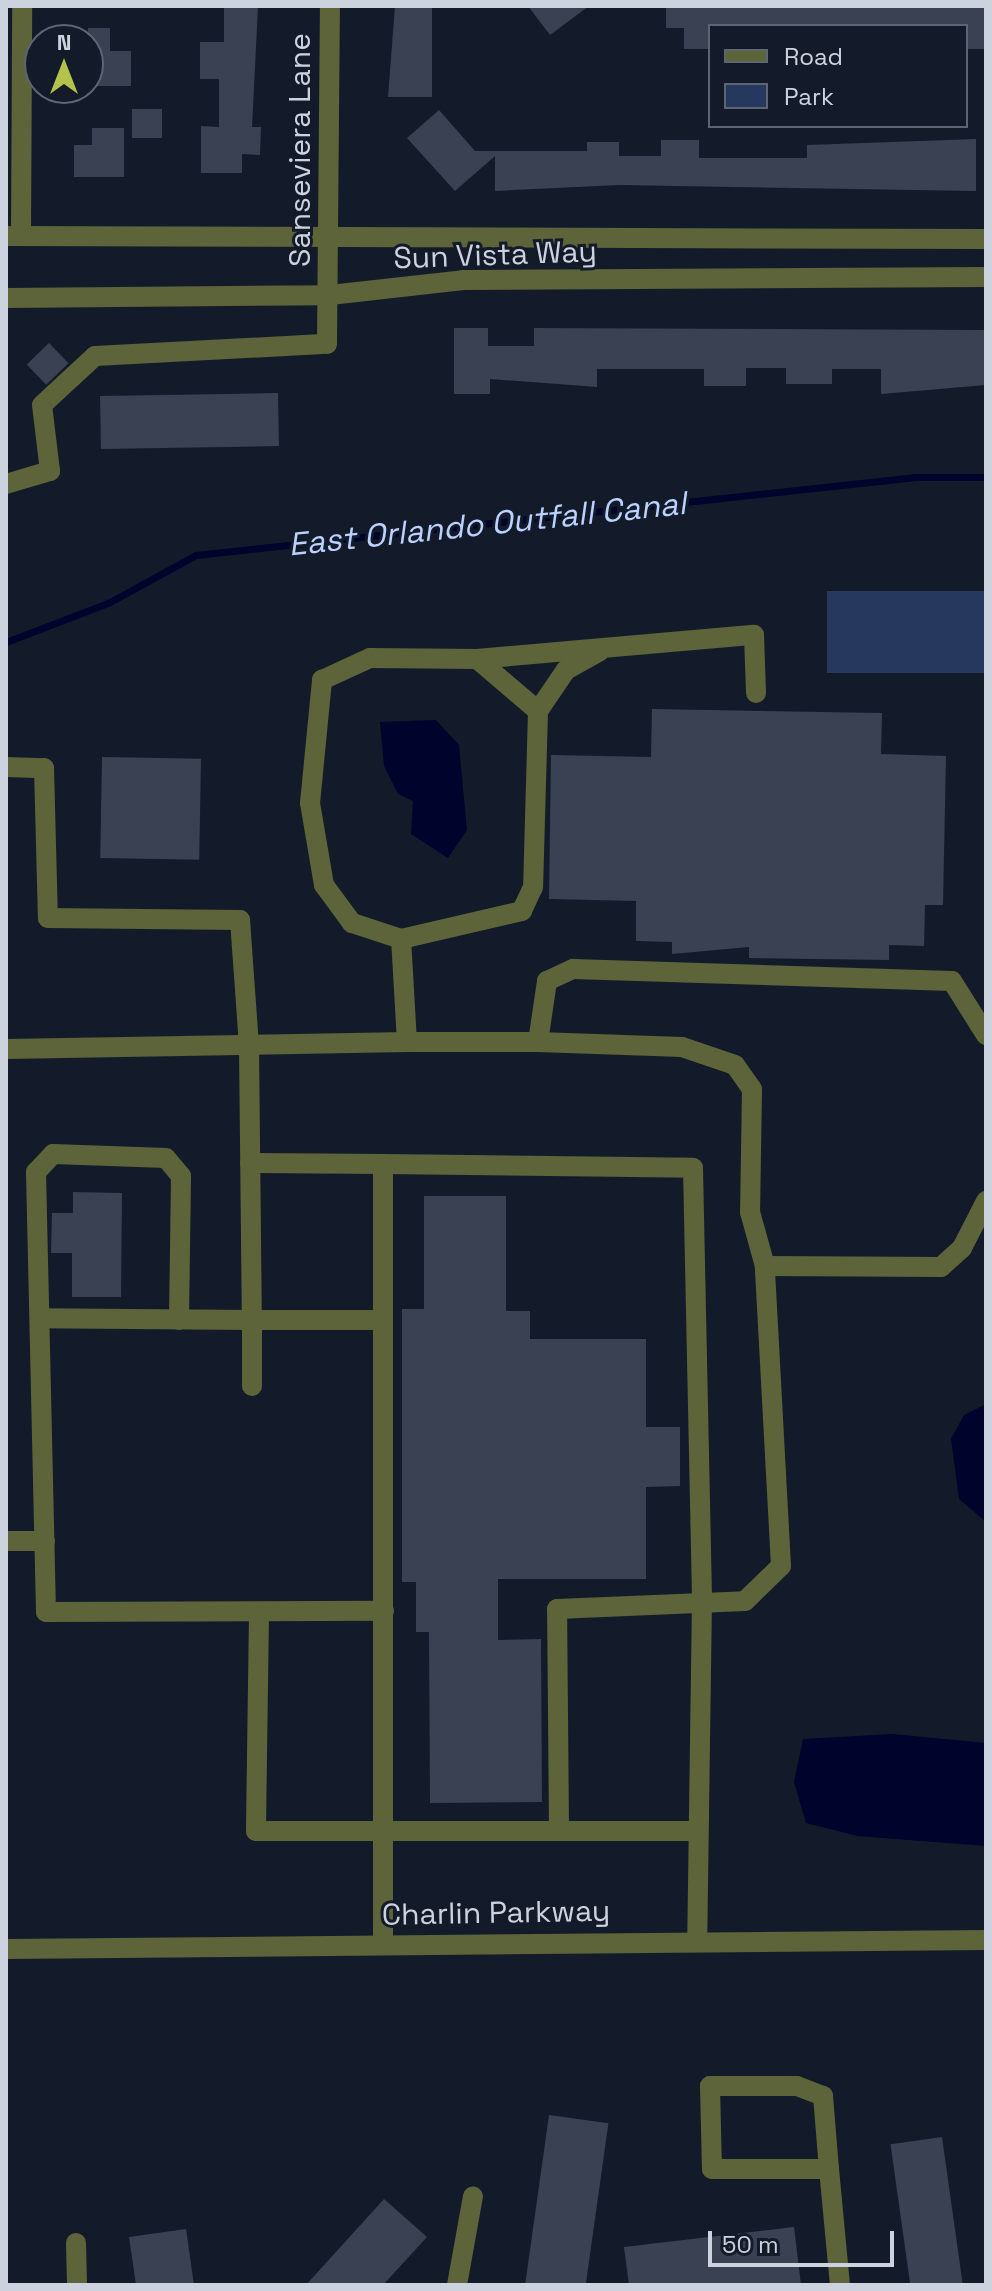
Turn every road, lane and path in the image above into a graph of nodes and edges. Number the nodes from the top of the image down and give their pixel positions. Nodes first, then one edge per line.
1 (22, 6) edge
2 (330, 6) edge
3 (14, 235) edge
4 (331, 235) junction
5 (986, 239) edge
6 (986, 277) edge
7 (330, 295) junction
8 (6, 298) edge
9 (6, 484) edge
10 (607, 648) junction
11 (477, 659) junction
12 (756, 693) dead end
13 (538, 711) junction
14 (6, 767) edge
15 (401, 939) junction
16 (986, 1035) edge
17 (407, 1042) junction
18 (538, 1042) junction
19 (249, 1046) junction
20 (6, 1049) edge
21 (250, 1163) junction
22 (383, 1164) junction
23 (986, 1201) edge
24 (765, 1266) junction
25 (40, 1314) junction
26 (179, 1320) junction
27 (252, 1320) junction
28 (383, 1320) junction
29 (252, 1386) dead end
30 (6, 1541) edge
31 (45, 1541) junction
32 (702, 1599) junction
33 (384, 1611) junction
34 (259, 1613) junction
35 (559, 1829) junction
36 (383, 1830) junction
37 (698, 1831) junction
38 (697, 1940) junction
39 (986, 1940) edge
40 (383, 1944) junction
41 (6, 1949) edge
42 (829, 2169) junction
43 (473, 2196) dead end
44 (76, 2243) dead end
45 (77, 2285) edge
46 (457, 2285) edge
47 (840, 2285) edge

1 - 3 street
2 - 4 street, Sanseviera Lane
3 - 4 street, Sun Vista Way
4 - 5 street, Sun Vista Way
4 - 7 street, Sanseviera Lane
6 - 7 street, Sun Vista Way
7 - 8 street, Sun Vista Way
7 - 9 street, Sanseviera Lane
10 - 11 street
10 - 12 street
10 - 13 street
11 - 13 street
11 - 15 street
13 - 15 street
14 - 19 street
15 - 17 street
16 - 18 street
17 - 18 street
17 - 19 street
18 - 24 street
19 - 20 street
19 - 21 street
21 - 22 street
21 - 27 street
22 - 28 street
22 - 32 street
23 - 24 street
24 - 32 street
25 - 26 street
25 - 26 street
25 - 31 street
26 - 27 street
27 - 28 street
27 - 29 street
28 - 33 street
30 - 31 street
31 - 34 street
32 - 35 street
32 - 37 street
33 - 34 street
33 - 36 street
34 - 36 street
35 - 36 street
35 - 37 street
36 - 40 street
37 - 38 street
38 - 39 street, Charlin Parkway
38 - 40 street, Charlin Parkway
40 - 41 street, Charlin Parkway
42 - 42 street
42 - 47 street
43 - 46 street
44 - 45 street

